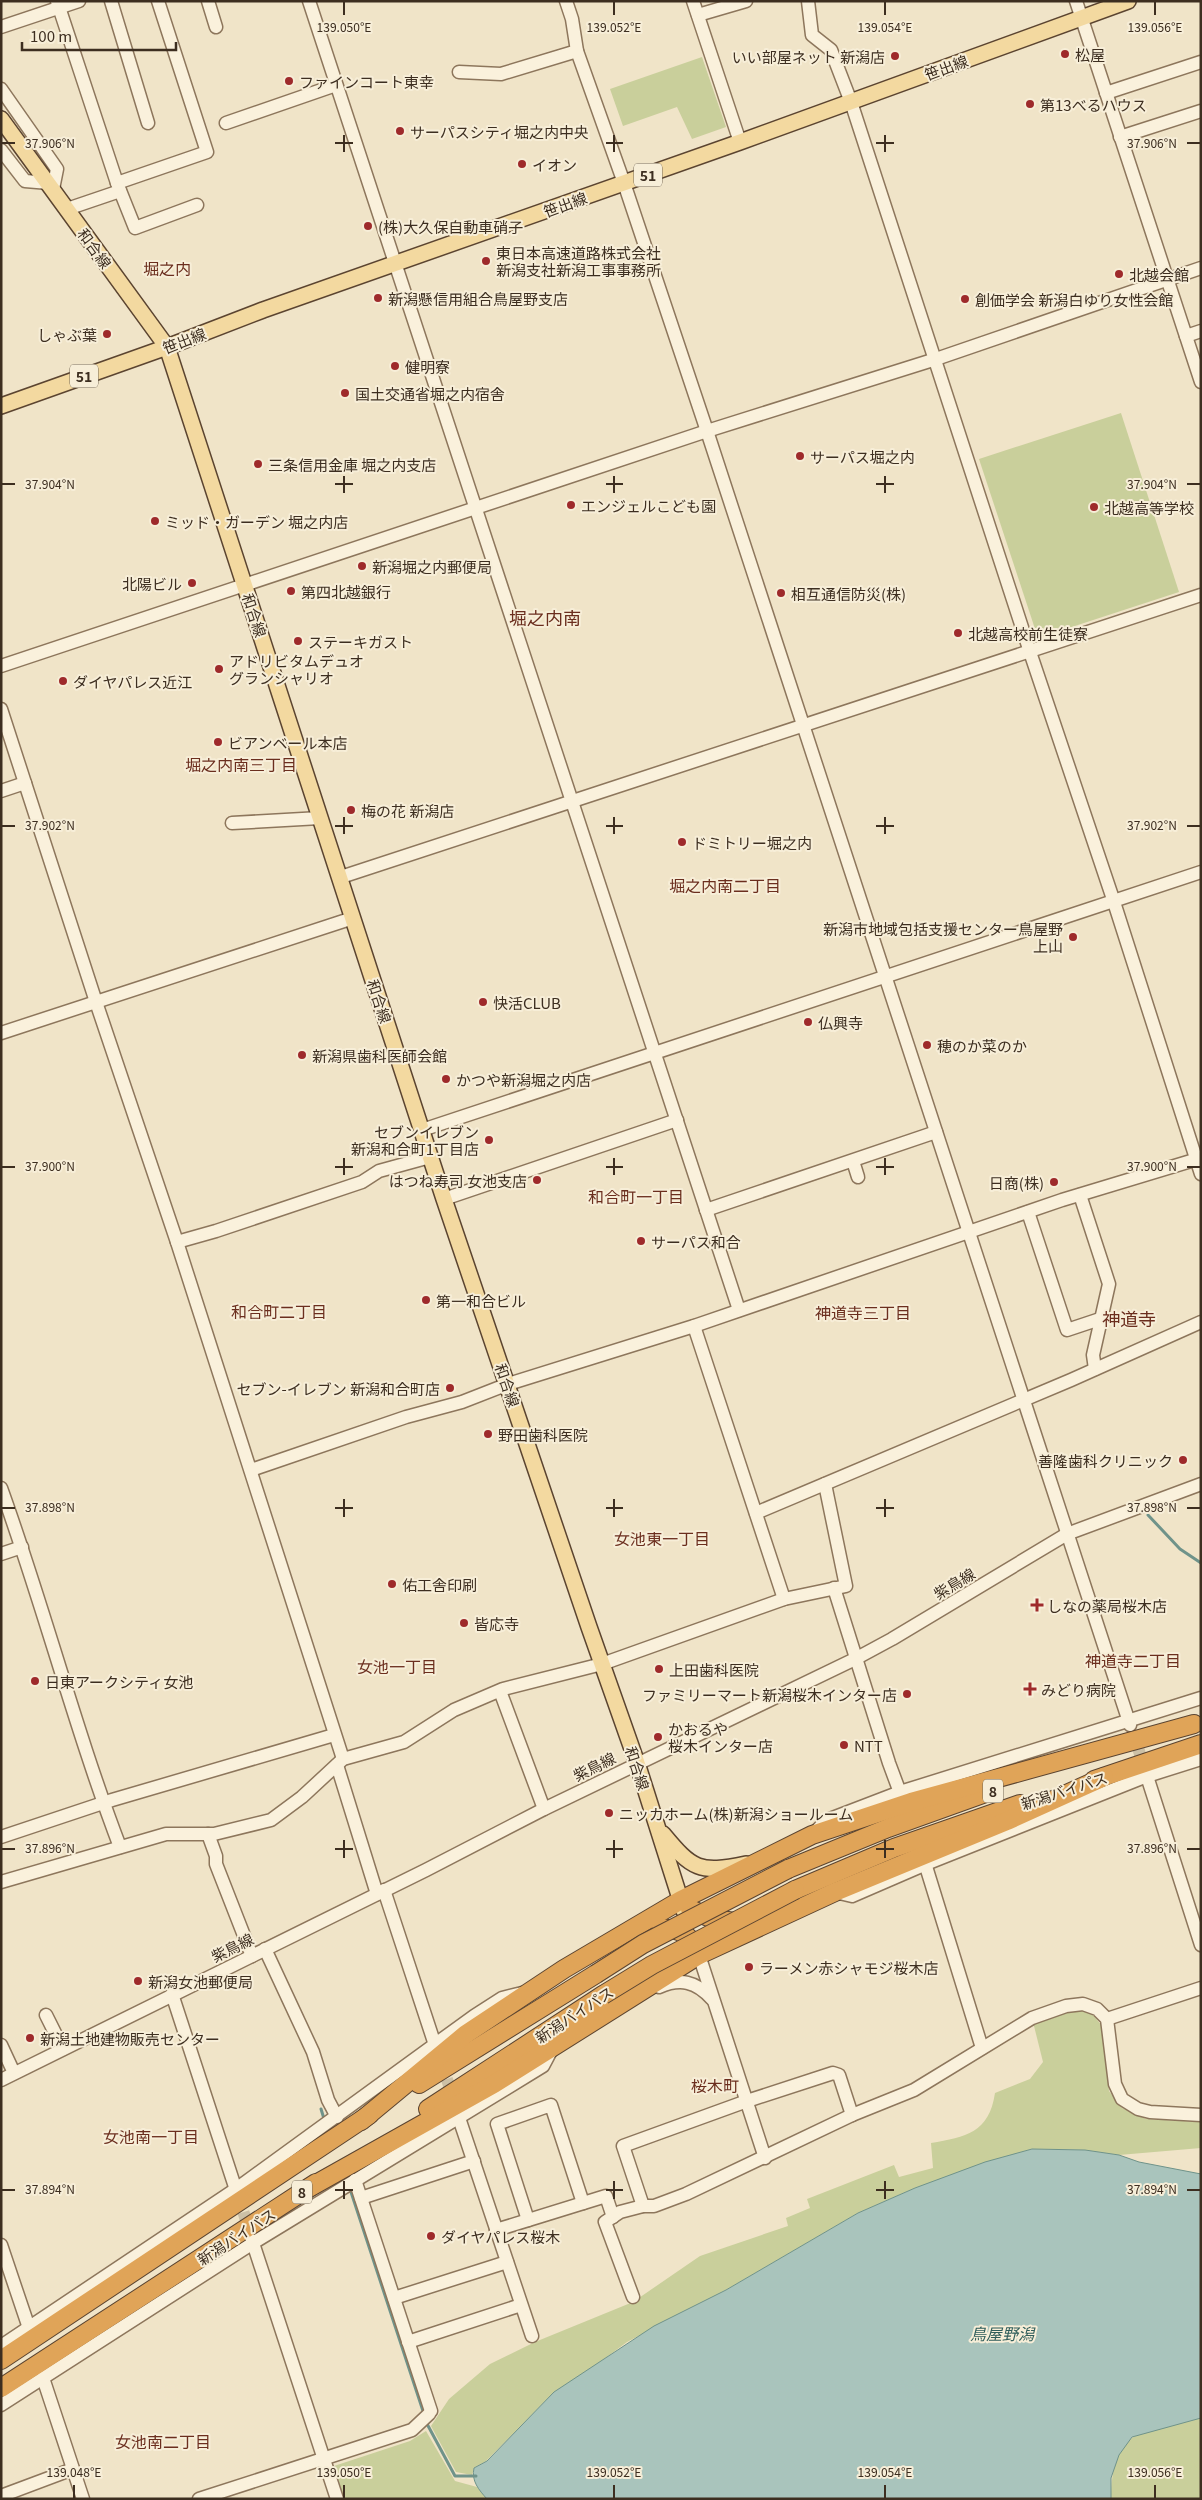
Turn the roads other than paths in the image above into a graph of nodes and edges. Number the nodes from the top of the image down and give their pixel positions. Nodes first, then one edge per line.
1 (79, 1) edge
2 (111, 1) edge
3 (158, 1) edge
4 (208, 1) edge
5 (309, 1) edge
6 (566, 1) edge
7 (693, 1) edge
8 (746, 1) edge
9 (808, 1) edge
10 (1076, 1) edge
11 (1128, 1) edge
12 (58, 4) edge
13 (698, 15) junction
14 (1081, 18) junction
15 (1, 27) edge
16 (216, 27) dead end
17 (576, 50) junction
18 (1201, 62) edge
19 (459, 72) dead end
20 (336, 85) junction
21 (1, 89) edge
22 (1106, 93) junction
23 (851, 102) junction
24 (1201, 111) edge
25 (1, 119) edge
26 (148, 123) dead end
27 (226, 123) dead end
28 (1120, 137) junction
29 (740, 142) junction
30 (1, 150) edge
31 (624, 183) junction
32 (51, 186) junction
33 (118, 187) junction
34 (197, 205) dead end
35 (67, 209) junction
36 (397, 264) junction
37 (1201, 268) edge
38 (1167, 280) junction
39 (1201, 331) edge
40 (1186, 336) junction
41 (167, 347) junction
42 (936, 359) junction
43 (1201, 382) edge
44 (1, 406) edge
45 (707, 431) junction
46 (476, 507) junction
47 (245, 584) junction
48 (1201, 595) edge
49 (1030, 652) junction
50 (1, 666) edge
51 (1, 709) edge
52 (804, 725) junction
53 (25, 784) junction
54 (1, 791) edge
55 (573, 800) junction
56 (320, 818) junction
57 (232, 823) dead end
58 (1201, 872) edge
59 (341, 877) junction
60 (1113, 899) junction
61 (353, 918) junction
62 (885, 975) junction
63 (96, 1002) junction
64 (1, 1033) edge
65 (653, 1052) junction
66 (677, 1120) junction
67 (422, 1130) junction
68 (936, 1132) junction
69 (430, 1157) junction
70 (1198, 1158) edge
71 (853, 1161) junction
72 (1201, 1174) edge
73 (858, 1177) dead end
74 (1080, 1195) junction
75 (444, 1199) junction
76 (706, 1210) junction
77 (1028, 1212) junction
78 (968, 1231) junction
79 (177, 1242) junction
80 (739, 1310) junction
81 (1100, 1319) junction
82 (1201, 1322) edge
83 (694, 1326) junction
84 (1096, 1369) junction
85 (508, 1384) junction
86 (1023, 1401) junction
87 (251, 1470) junction
88 (825, 1484) junction
89 (1201, 1484) edge
90 (1, 1488) edge
91 (756, 1514) junction
92 (1067, 1534) junction
93 (22, 1547) junction
94 (1, 1554) edge
95 (834, 1588) junction
96 (784, 1598) junction
97 (856, 1659) junction
98 (602, 1664) junction
99 (500, 1691) junction
100 (1201, 1698) edge
101 (1129, 1722) junction
102 (1197, 1723) edge
103 (334, 1735) junction
104 (1201, 1744) edge
105 (1201, 1759) edge
106 (340, 1762) junction
107 (637, 1763) junction
108 (1146, 1773) junction
109 (1104, 1777) junction
110 (901, 1795) junction
111 (104, 1804) junction
112 (544, 1808) junction
113 (658, 1830) junction
114 (208, 1834) junction
115 (812, 1835) junction
116 (1, 1836) edge
117 (120, 1846) junction
118 (774, 1854) junction
119 (925, 1862) junction
120 (1, 1882) edge
121 (380, 1892) junction
122 (836, 1892) junction
123 (681, 1900) junction
124 (778, 1919) junction
125 (1201, 1945) edge
126 (265, 1949) junction
127 (588, 1955) junction
128 (699, 1955) junction
129 (252, 1956) junction
130 (1201, 1988) edge
131 (532, 1990) junction
132 (645, 1990) junction
133 (172, 1994) junction
134 (715, 2003) junction
135 (46, 2015) dead end
136 (1107, 2019) junction
137 (1, 2045) edge
138 (436, 2048) junction
139 (982, 2048) junction
140 (62, 2049) junction
141 (552, 2049) junction
142 (14, 2073) junction
143 (1, 2080) edge
144 (747, 2101) junction
145 (852, 2115) junction
146 (1201, 2115) edge
147 (337, 2116) junction
148 (459, 2116) junction
149 (361, 2121) junction
150 (765, 2158) junction
151 (474, 2161) junction
152 (355, 2180) junction
153 (307, 2189) junction
154 (236, 2190) junction
155 (361, 2198) junction
156 (583, 2203) junction
157 (643, 2206) junction
158 (613, 2217) junction
159 (528, 2220) junction
160 (496, 2230) junction
161 (253, 2241) junction
162 (1, 2245) edge
163 (507, 2262) junction
164 (633, 2297) dead end
165 (394, 2298) junction
166 (522, 2304) junction
167 (29, 2328) junction
168 (532, 2336) dead end
169 (408, 2342) junction
170 (1, 2346) edge
171 (1, 2360) edge
172 (42, 2378) junction
173 (1, 2388) edge
174 (1, 2405) edge
175 (322, 2458) junction
176 (73, 2469) junction
177 (1, 2496) edge
178 (83, 2499) edge
179 (199, 2499) edge
180 (337, 2499) edge

1 - 12 street
2 - 26 street
3 - 33 street
4 - 16 street
5 - 20 street
6 - 17 street
7 - 13 street
8 - 13 street
9 - 23 street
10 - 14 street
11 - 14 main road, 笹出線 / 51
12 - 15 street
12 - 33 street
13 - 29 street
14 - 22 street
14 - 23 main road, 笹出線 / 51
17 - 19 street
17 - 31 street
18 - 22 street
20 - 27 street
20 - 36 street
21 - 32 street
22 - 28 street
23 - 29 main road, 笹出線 / 51
23 - 42 street
24 - 28 street
25 - 32 main road, 和合線
28 - 38 street
29 - 31 main road, 笹出線 / 51
30 - 32 street
31 - 36 main road, 笹出線 / 51
31 - 45 street
32 - 35 main road, 和合線
33 - 34 street
33 - 35 street
35 - 41 main road, 和合線
36 - 41 main road, 笹出線 / 51
36 - 46 street
37 - 38 street
38 - 40 street
38 - 42 street
39 - 40 street
40 - 43 street
41 - 44 main road, 笹出線 / 51
41 - 47 main road, 和合線
42 - 45 street
42 - 49 street
45 - 46 street
45 - 52 street
46 - 47 street
46 - 55 street
47 - 50 street
47 - 56 main road, 和合線
48 - 49 street
49 - 52 street
49 - 60 street
51 - 53 street
52 - 55 street
52 - 62 street
53 - 54 street
53 - 63 street
55 - 59 street
55 - 65 street
56 - 57 street
56 - 59 main road, 和合線
58 - 60 street
59 - 61 main road, 和合線
60 - 62 street
60 - 70 street
61 - 63 street
61 - 67 main road, 和合線
62 - 65 street
62 - 68 street
63 - 64 street
63 - 79 street
65 - 66 street
65 - 67 street
66 - 75 street
66 - 76 street
67 - 69 main road, 和合線
68 - 71 street
68 - 78 street
69 - 75 main road, 和合線
69 - 79 street
70 - 72 street
70 - 74 street
71 - 73 street
71 - 76 street
74 - 77 street
74 - 81 street
75 - 85 main road, 和合線
76 - 80 street
77 - 78 street
77 - 81 street
78 - 80 street
78 - 86 street
79 - 87 street
80 - 83 street
81 - 84 street
82 - 84 street
83 - 85 street
83 - 91 street
84 - 86 street
85 - 87 street
85 - 98 main road, 和合線
86 - 88 street
86 - 92 street
87 - 103 street
88 - 91 street
88 - 95 street
89 - 92 street, 紫鳥線
90 - 93 street
91 - 96 street
92 - 97 street, 紫鳥線
92 - 101 street
93 - 94 street
93 - 111 street
95 - 96 street
95 - 97 street
96 - 98 street
97 - 107 street, 紫鳥線
97 - 110 street
98 - 99 street
98 - 107 main road, 和合線
99 - 106 street
99 - 112 street
100 - 101 street
101 - 110 street
102 - 115 highway
102 - 149 highway, 新潟バイパス / 8, bridge
103 - 106 street
103 - 111 street
104 - 109 highway, 新潟バイパス / 8
105 - 108 street
106 - 114 street
106 - 121 street
107 - 112 street, 紫鳥線
107 - 113 main road, 和合線
108 - 119 street
108 - 125 street
109 - 122 highway
109 - 153 highway, 新潟バイパス / 8, bridge
110 - 115 street
111 - 116 street
111 - 117 street
112 - 121 street, 紫鳥線
113 - 118 main road
113 - 123 main road, 和合線
114 - 117 street
114 - 129 street
115 - 118 highway
117 - 120 street
118 - 123 highway
119 - 122 street
119 - 139 street
121 - 126 street, 紫鳥線
121 - 138 street
122 - 124 highway
123 - 124 highway
123 - 127 highway
123 - 128 main road, 和合線
124 - 128 highway
126 - 129 street, 紫鳥線
126 - 147 street
127 - 128 highway
127 - 131 highway
128 - 132 highway
128 - 134 street
129 - 133 street, 紫鳥線
130 - 136 street
131 - 138 street
131 - 149 highway
132 - 134 street
132 - 141 highway
133 - 140 street, 紫鳥線
133 - 154 street
134 - 144 street
135 - 140 street
136 - 139 street
136 - 146 street
137 - 142 street
138 - 147 street
139 - 145 street
140 - 142 street, 紫鳥線
141 - 148 street
141 - 153 highway
142 - 143 street, 紫鳥線
144 - 145 street
144 - 150 street
144 - 157 street
145 - 150 street
147 - 154 street
148 - 151 street
148 - 152 street
149 - 171 highway, 新潟バイパス / 8
150 - 157 street
151 - 155 street
151 - 160 street
152 - 155 street
152 - 161 street
153 - 173 highway, 新潟バイパス / 8
154 - 167 street
155 - 165 street
156 - 158 street
156 - 159 street
156 - 159 street
157 - 158 street
158 - 164 street
159 - 160 street
160 - 163 street
161 - 172 street
161 - 175 street
162 - 167 street
163 - 165 street
163 - 166 street
165 - 169 street
166 - 168 street
166 - 169 street
167 - 170 street
169 - 175 street
172 - 174 street
172 - 176 street
175 - 179 street
175 - 180 street
176 - 177 street
176 - 178 street

